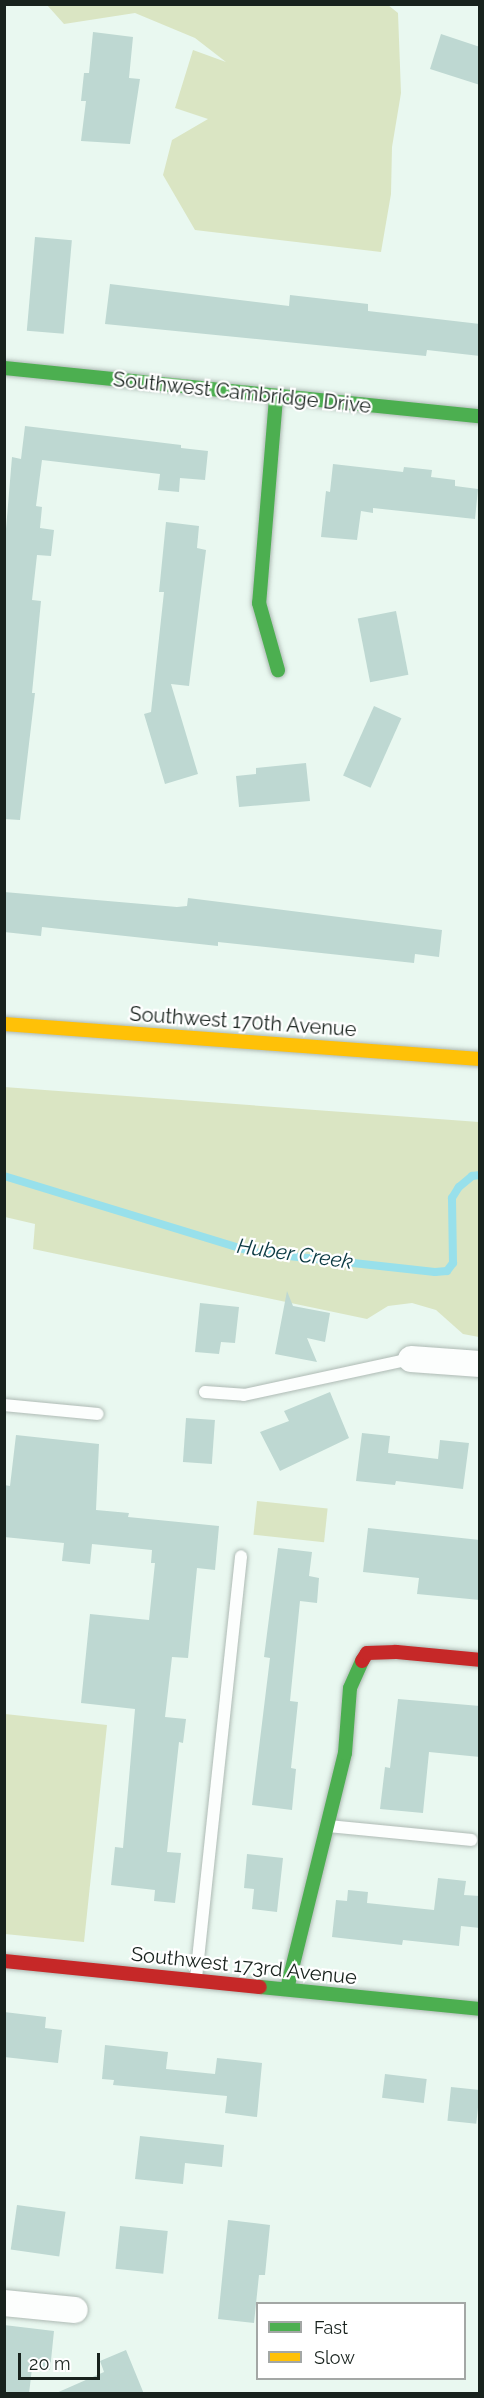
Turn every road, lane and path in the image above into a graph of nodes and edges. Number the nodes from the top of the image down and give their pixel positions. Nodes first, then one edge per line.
1 (4, 368) edge
2 (276, 398) junction
3 (480, 416) edge
4 (278, 670) dead end
5 (4, 1024) edge
6 (480, 1059) edge
7 (411, 1359) joint
8 (480, 1364) edge
9 (205, 1392) dead end
10 (4, 1405) edge
11 (99, 1414) dead end
12 (241, 1556) dead end
13 (480, 1660) edge
14 (325, 1826) junction
15 (471, 1840) dead end
16 (4, 1961) edge
17 (196, 1980) junction
18 (287, 1989) junction
19 (480, 2009) edge
20 (4, 2303) edge
21 (75, 2310) dead end

1 - 2 street, Southwest Cambridge Drive
2 - 3 street, Southwest Cambridge Drive
2 - 4 street
5 - 6 street, Southwest 170th Avenue
7 - 8 street
7 - 9 lane
10 - 11 lane
12 - 17 lane
13 - 14 street
14 - 15 lane
14 - 18 street
16 - 17 street, Southwest 173rd Avenue
17 - 18 street, Southwest 173rd Avenue
18 - 19 street, Southwest 173rd Avenue
20 - 21 street

